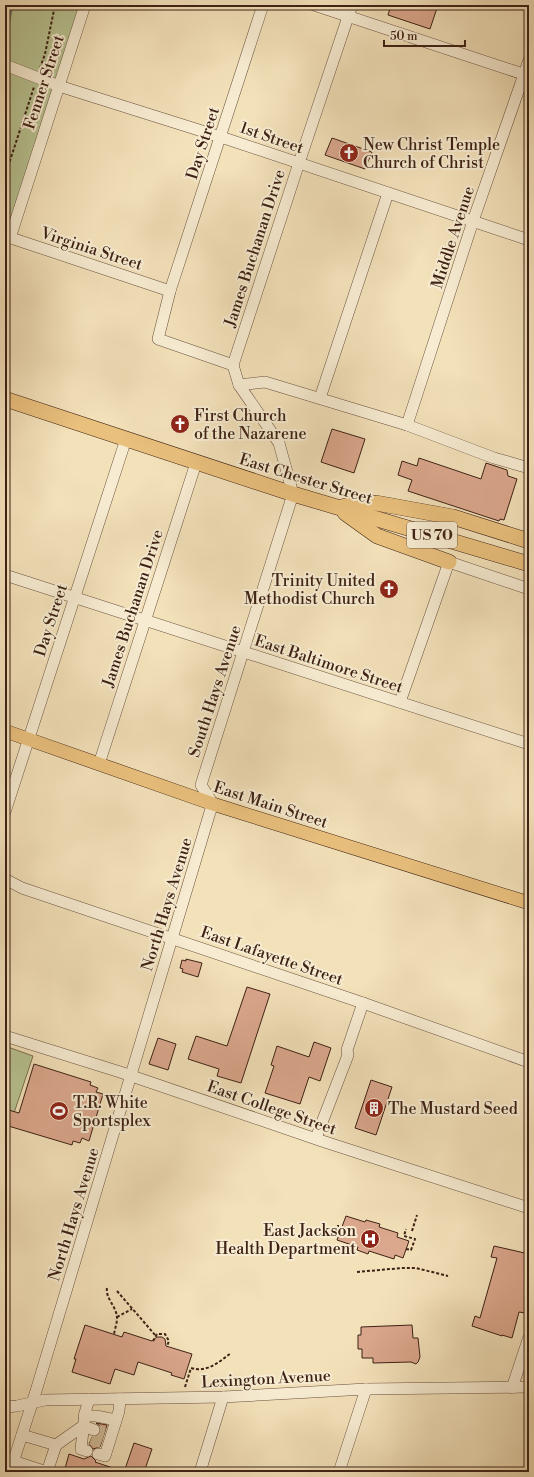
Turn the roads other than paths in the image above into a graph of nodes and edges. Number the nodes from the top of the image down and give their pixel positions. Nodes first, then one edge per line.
1 (85, 5) edge
2 (263, 5) edge
3 (314, 5) edge
4 (352, 5) edge
5 (349, 16) junction
6 (529, 60) edge
7 (5, 65) edge
8 (527, 76) edge
9 (59, 86) junction
10 (221, 137) junction
11 (299, 163) junction
12 (388, 193) junction
13 (473, 221) junction
14 (7, 237) edge
15 (529, 240) edge
16 (170, 291) junction
17 (233, 365) junction
18 (239, 385) junction
19 (320, 398) junction
20 (5, 399) edge
21 (407, 425) junction
22 (126, 438) junction
23 (196, 463) junction
24 (529, 468) edge
25 (294, 494) junction
26 (336, 506) junction
27 (529, 541) edge
28 (449, 562) junction
29 (529, 564) edge
30 (5, 574) edge
31 (529, 589) edge
32 (75, 597) junction
33 (145, 620) junction
34 (243, 652) junction
35 (400, 702) junction
36 (5, 731) edge
37 (29, 739) junction
38 (529, 744) edge
39 (98, 764) junction
40 (213, 804) junction
41 (5, 812) edge
42 (5, 879) edge
43 (529, 903) edge
44 (173, 938) junction
45 (363, 1003) junction
46 (5, 1036) edge
47 (529, 1062) edge
48 (131, 1076) junction
49 (316, 1138) junction
50 (529, 1208) edge
51 (529, 1337) edge
52 (512, 1388) junction
53 (529, 1388) edge
54 (366, 1389) junction
55 (223, 1397) junction
56 (120, 1399) junction
57 (89, 1400) junction
58 (33, 1402) junction
59 (5, 1407) edge
60 (116, 1420) junction
61 (87, 1430) junction
62 (22, 1435) junction
63 (56, 1445) junction
64 (87, 1451) dead end
65 (98, 1454) dead end
66 (13, 1461) junction
67 (10, 1472) edge
68 (200, 1472) edge
69 (339, 1472) edge

1 - 9 street, Fenner Street
2 - 10 street, Day Street
3 - 5 street
4 - 5 street, James Buchanan Drive
5 - 8 street
5 - 11 street, James Buchanan Drive
6 - 8 street, Middle Avenue
7 - 9 street, 1st Street
8 - 13 street, Middle Avenue
9 - 10 street, 1st Street
9 - 14 street, Fenner Street
10 - 11 street, 1st Street
10 - 16 street, Day Street
11 - 12 street, 1st Street
11 - 17 street, James Buchanan Drive
12 - 13 street, 1st Street
12 - 19 street
13 - 15 street, 1st Street
13 - 21 street, Middle Avenue
14 - 16 street, Virginia Street
16 - 17 street, Day Street
17 - 18 street
18 - 19 street
18 - 25 street
19 - 21 street
20 - 22 highway, East Chester Street / US 70
21 - 24 street
22 - 23 highway, East Chester Street / US 70
22 - 32 street, Day Street
23 - 25 highway, East Chester Street / US 70
23 - 33 street, James Buchanan Drive
25 - 26 highway, East Chester Street / US 70
25 - 34 street, South Hays Avenue
26 - 27 highway
26 - 28 highway
26 - 29 highway, East Chester Street / US 70
28 - 31 street
28 - 35 street
30 - 32 street, East Baltimore Street
32 - 33 street, East Baltimore Street
32 - 37 street, Day Street
33 - 34 street, East Baltimore Street
33 - 39 street, James Buchanan Drive
34 - 35 street, East Baltimore Street
34 - 40 street, South Hays Avenue
35 - 38 street, East Baltimore Street
36 - 37 main road, East Main Street
37 - 39 main road, East Main Street
37 - 41 street, Day Street
39 - 40 main road, East Main Street
40 - 43 main road, East Main Street
40 - 44 street, North Hays Avenue
42 - 44 street, East Lafayette Street
44 - 45 street, East Lafayette Street
44 - 48 street, North Hays Avenue
45 - 47 street, East Lafayette Street
45 - 49 street
46 - 48 street, East College Street
48 - 49 street, East College Street
48 - 58 street, North Hays Avenue
49 - 50 street, East College Street
51 - 52 street
52 - 53 street, Lexington Avenue
52 - 54 street, Lexington Avenue
54 - 55 street, Lexington Avenue
54 - 69 street
55 - 56 street, Lexington Avenue
55 - 68 street
56 - 57 street, Lexington Avenue
56 - 60 street
57 - 58 street, Lexington Avenue
57 - 61 street
58 - 59 street, Lexington Avenue
58 - 62 street, North Hays Avenue
60 - 61 street
60 - 65 street
61 - 63 street
61 - 64 street
62 - 63 street
62 - 66 street, North Hays Avenue
63 - 66 street
66 - 67 street, North Hays Avenue

